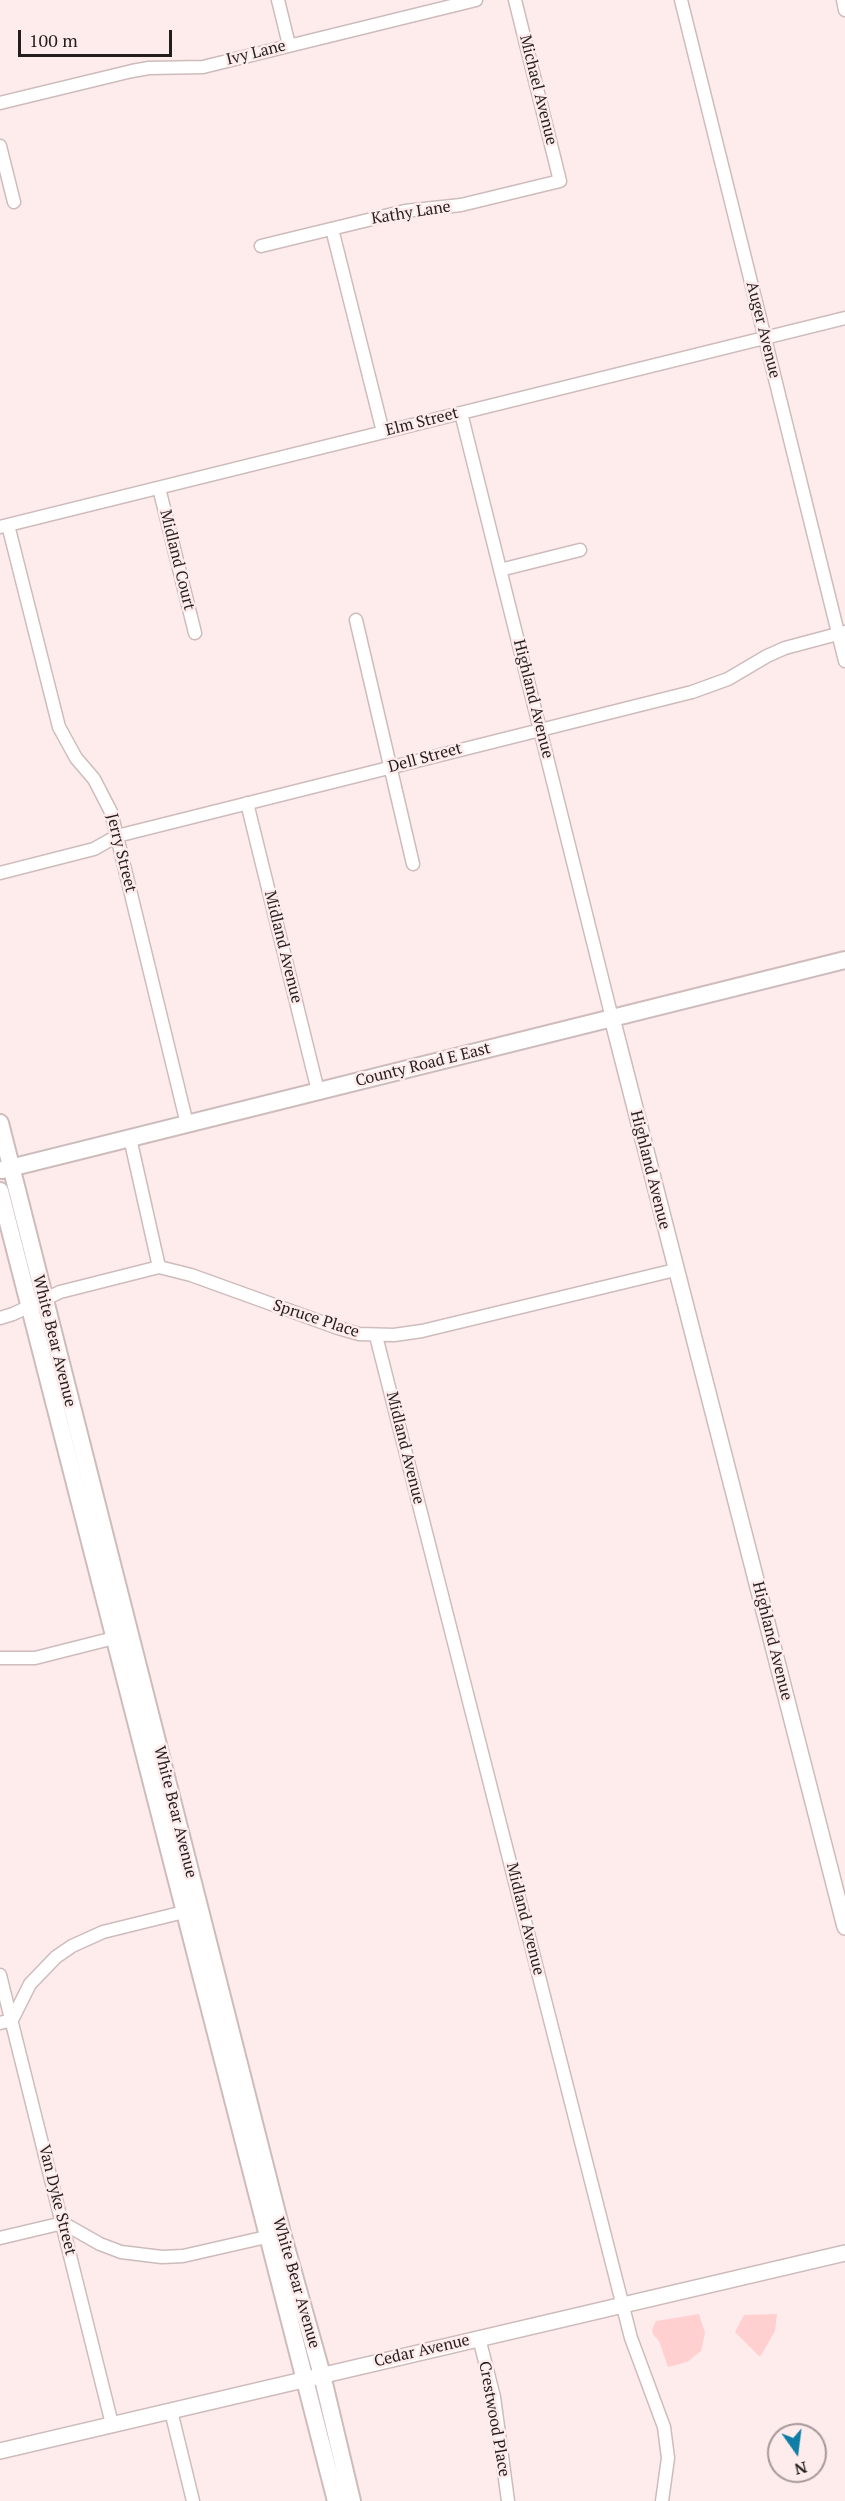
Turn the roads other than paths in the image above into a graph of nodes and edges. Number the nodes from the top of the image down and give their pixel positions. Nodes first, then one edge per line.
1 (278, 0) edge
2 (476, 0) edge
3 (515, 0) edge
4 (681, 0) edge
5 (843, 0) edge
6 (845, 10) edge
7 (289, 45) junction
8 (0, 103) edge
9 (0, 146) edge
10 (560, 181) joint
11 (14, 202) dead end
12 (332, 229) junction
13 (261, 246) dead end
14 (845, 318) edge
15 (764, 338) junction
16 (461, 413) junction
17 (383, 432) junction
18 (159, 488) junction
19 (4, 526) edge
20 (580, 550) dead end
21 (500, 570) junction
22 (356, 620) dead end
23 (195, 633) dead end
24 (842, 633) edge
25 (845, 661) edge
26 (540, 729) junction
27 (391, 767) junction
28 (247, 803) junction
29 (117, 836) junction
30 (413, 864) dead end
31 (0, 873) edge
32 (845, 960) edge
33 (612, 1018) junction
34 (318, 1091) junction
35 (0, 1123) edge
36 (187, 1124) junction
37 (130, 1138) junction
38 (6, 1169) edge
39 (0, 1191) edge
40 (159, 1267) junction
41 (675, 1270) junction
42 (37, 1302) junction
43 (0, 1318) edge
44 (376, 1336) junction
45 (122, 1636) junction
46 (0, 1658) edge
47 (193, 1910) junction
48 (845, 1927) edge
49 (0, 1975) edge
50 (6, 2021) edge
51 (63, 2223) junction
52 (275, 2235) junction
53 (0, 2238) edge
54 (845, 2253) edge
55 (623, 2304) junction
56 (479, 2337) junction
57 (322, 2375) junction
58 (304, 2379) junction
59 (171, 2411) junction
60 (112, 2424) junction
61 (0, 2451) edge
62 (193, 2501) edge
63 (336, 2501) edge
64 (352, 2501) edge
65 (508, 2501) edge
66 (662, 2501) edge

1 - 7 street
2 - 7 street, Ivy Lane
3 - 10 street, Michael Avenue
4 - 15 street, Auger Avenue
5 - 6 street
7 - 8 street, Ivy Lane
9 - 11 street
10 - 12 street, Kathy Lane
12 - 13 street, Kathy Lane
12 - 17 street
14 - 15 street, Elm Street
15 - 16 street, Elm Street
15 - 24 street, Auger Avenue
16 - 17 street, Elm Street
16 - 21 street, Highland Avenue
17 - 18 street, Elm Street
18 - 19 street, Elm Street
18 - 23 street, Midland Court
19 - 29 street, Jerry Street
20 - 21 street
21 - 26 street, Highland Avenue
22 - 27 street
24 - 25 street, Auger Avenue
24 - 26 street, Dell Street
26 - 27 street, Dell Street
26 - 33 street, Highland Avenue
27 - 28 street, Dell Street
27 - 30 street
28 - 29 street, Dell Street
28 - 34 street, Midland Avenue
29 - 31 street, Dell Street
29 - 36 street, Jerry Street
32 - 33 main road, County Road E East
33 - 34 main road, County Road E East
33 - 41 street, Highland Avenue
34 - 36 main road, County Road E East
35 - 38 main road, White Bear Avenue
36 - 37 main road, County Road E East
37 - 38 main road, County Road E East
37 - 40 street
38 - 42 main road, White Bear Avenue
39 - 42 main road, White Bear Avenue
40 - 42 street, Spruce Place
40 - 44 street, Spruce Place
41 - 44 street, Spruce Place
41 - 48 street, Highland Avenue
42 - 43 street, Spruce Place
42 - 45 main road, White Bear Avenue
44 - 55 street, Midland Avenue
45 - 46 street
45 - 47 main road, White Bear Avenue
47 - 50 street
47 - 52 main road, White Bear Avenue
49 - 50 street, Van Dyke Street
50 - 51 street, Van Dyke Street
51 - 52 street
51 - 53 street
51 - 60 street, Van Dyke Street
52 - 57 main road, White Bear Avenue
52 - 58 main road, White Bear Avenue
54 - 55 street, Cedar Avenue
55 - 56 street, Cedar Avenue
55 - 66 street, Midland Avenue
56 - 57 street, Cedar Avenue
56 - 65 street, Crestwood Place
57 - 58 street, Cedar Avenue
57 - 64 main road, White Bear Avenue
58 - 59 street, Cedar Avenue
58 - 63 main road, White Bear Avenue
59 - 60 street, Cedar Avenue
59 - 62 street
60 - 61 street, Cedar Avenue

